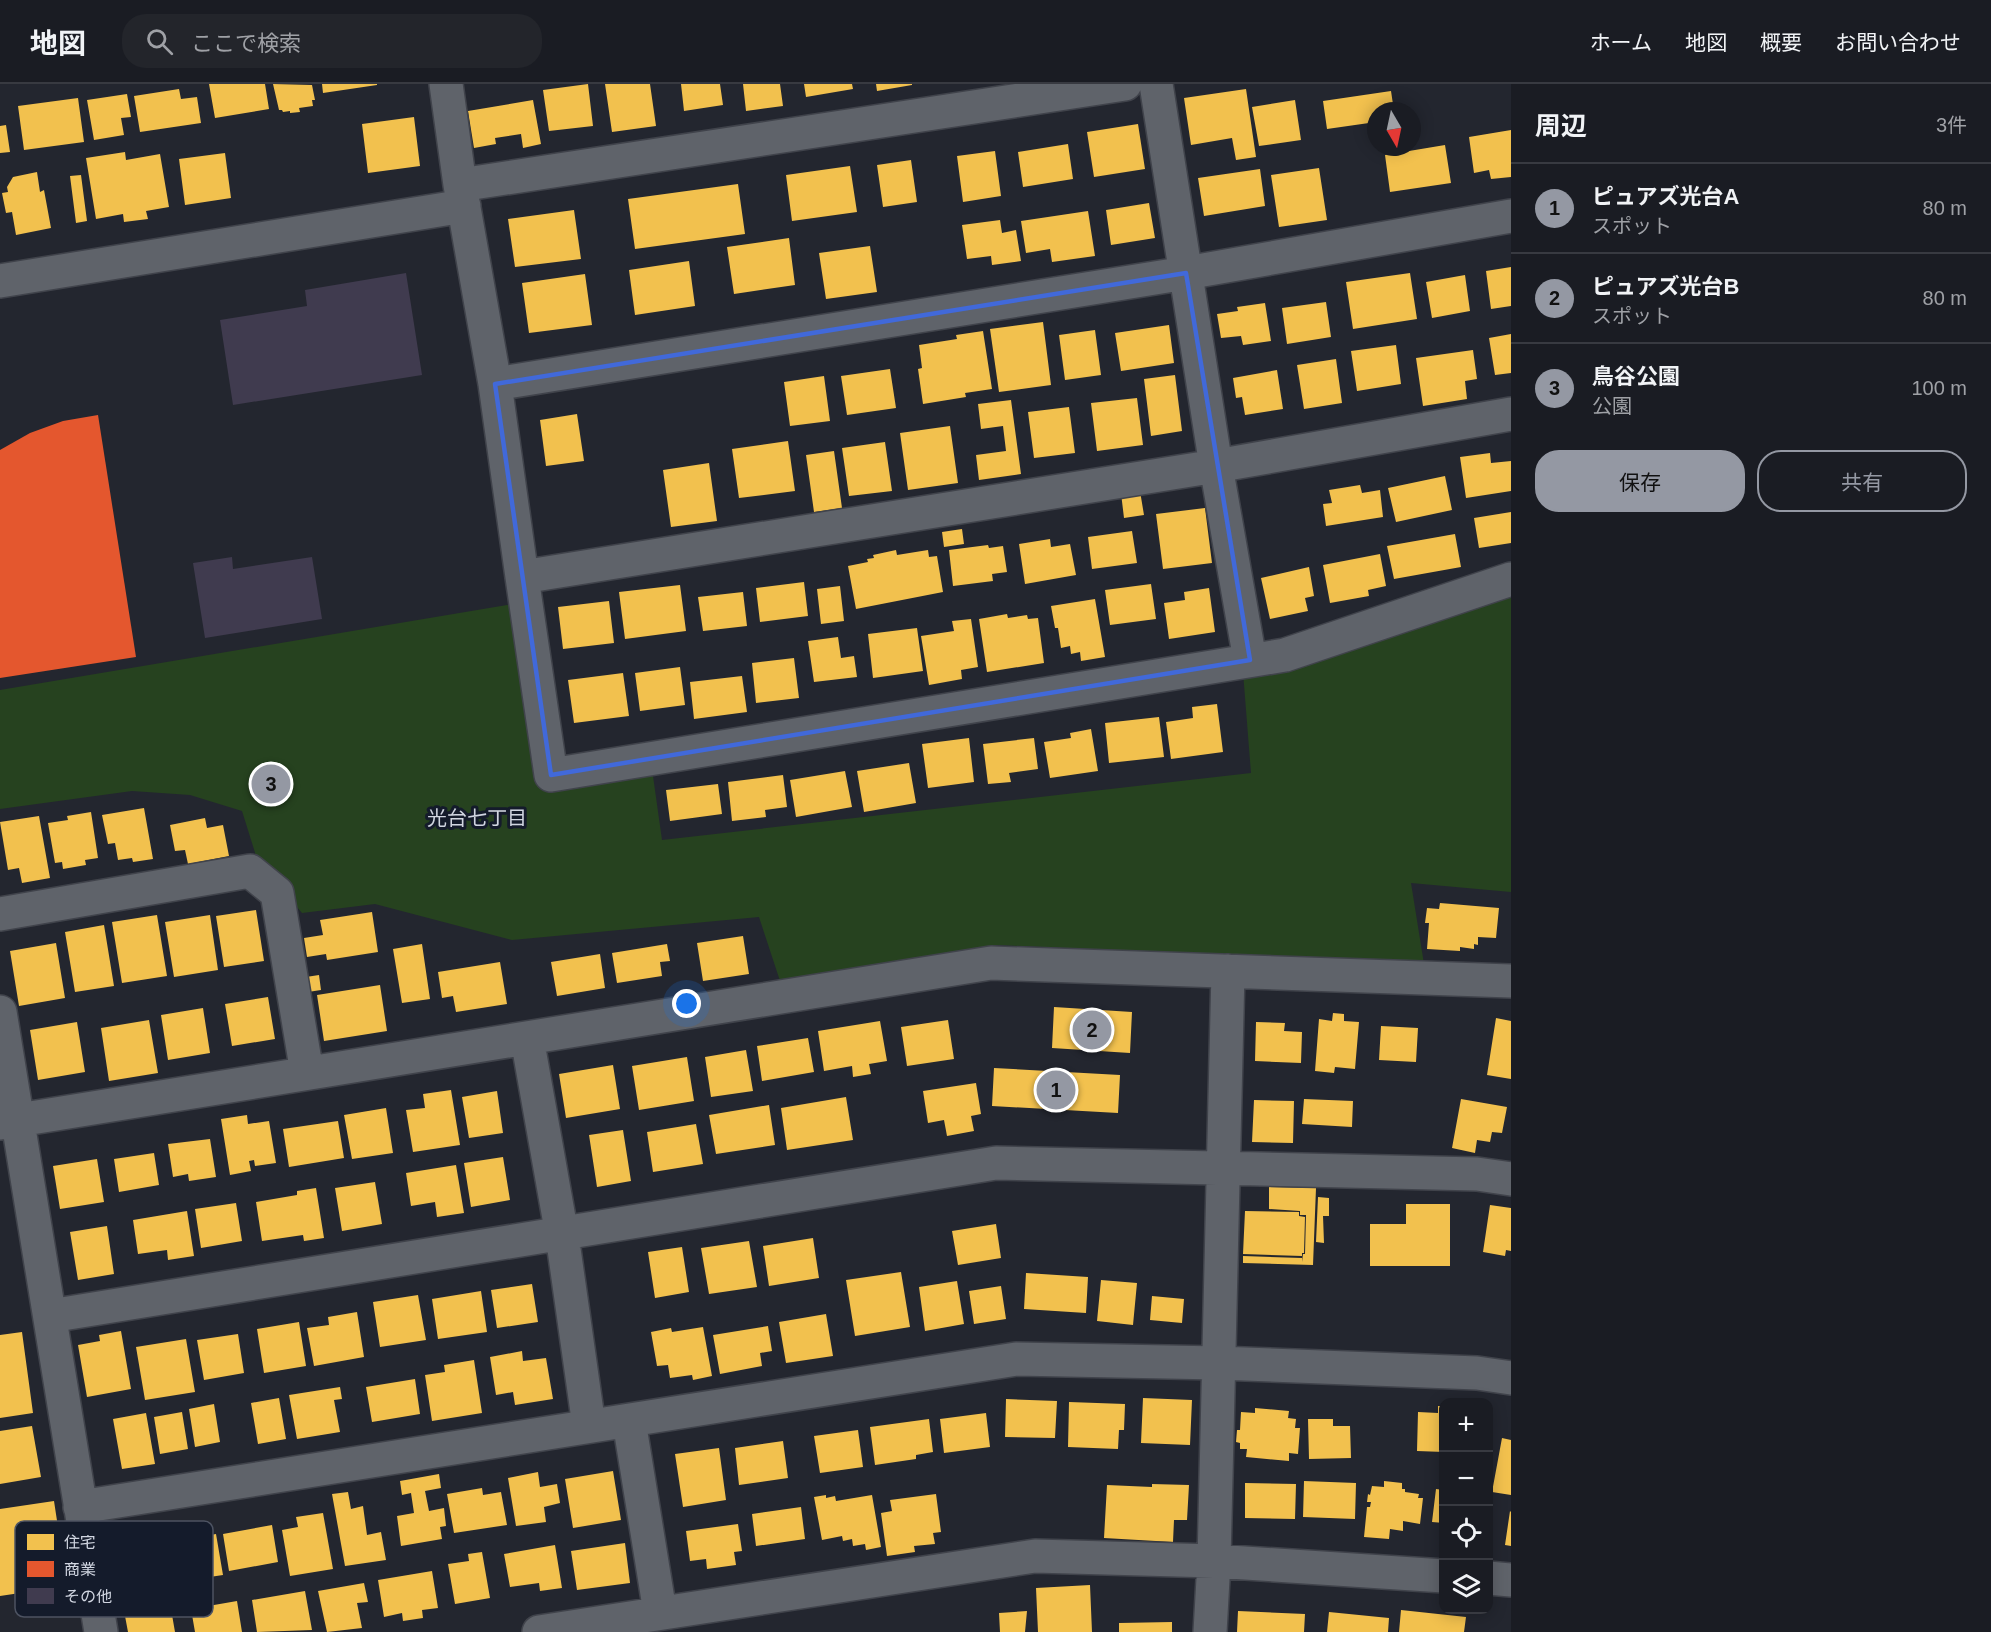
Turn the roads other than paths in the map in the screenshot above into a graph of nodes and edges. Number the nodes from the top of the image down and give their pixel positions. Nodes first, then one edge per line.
1 (446, 84) edge
2 (1125, 84) edge
3 (1156, 84) edge
4 (462, 195) junction
5 (1511, 216) edge
6 (1186, 273) junction
7 (0, 281) edge
8 (495, 384) junction
9 (1511, 414) edge
10 (1216, 466) junction
11 (522, 577) junction
12 (1511, 579) edge
13 (1250, 660) junction
14 (0, 914) edge
15 (1228, 971) junction
16 (1511, 981) edge
17 (0, 1012) edge
18 (527, 1038) junction
19 (307, 1073) junction
20 (9, 1121) edge
21 (1225, 1167) junction
22 (1511, 1179) edge
23 (562, 1235) junction
24 (50, 1316) junction
25 (1218, 1364) junction
26 (1511, 1378) edge
27 (629, 1421) junction
28 (589, 1426) junction
29 (80, 1507) junction
30 (82, 1521) edge
31 (1214, 1561) junction
32 (1439, 1576) edge
33 (1493, 1578) edge
34 (1511, 1580) edge
35 (660, 1612) junction
36 (98, 1617) edge
37 (101, 1632) edge
38 (539, 1632) edge
39 (1210, 1632) edge

1 - 4 street
2 - 4 street
3 - 6 street
4 - 7 street
4 - 8 street
5 - 6 street
6 - 8 street
6 - 10 street
8 - 11 street
9 - 10 street
10 - 11 street
10 - 13 street
11 - 13 street
12 - 13 street
14 - 19 street
15 - 16 street
15 - 18 street
15 - 21 street
17 - 20 street
18 - 19 street
18 - 23 street
19 - 20 street
20 - 24 street
21 - 22 street
21 - 23 street
21 - 25 street
23 - 24 street
23 - 28 street
24 - 29 street
25 - 26 street
25 - 27 street
25 - 31 street
27 - 28 street
27 - 35 street
28 - 29 street
29 - 30 street
31 - 32 street
31 - 35 street
31 - 39 street
33 - 34 street
35 - 38 street
36 - 37 street

